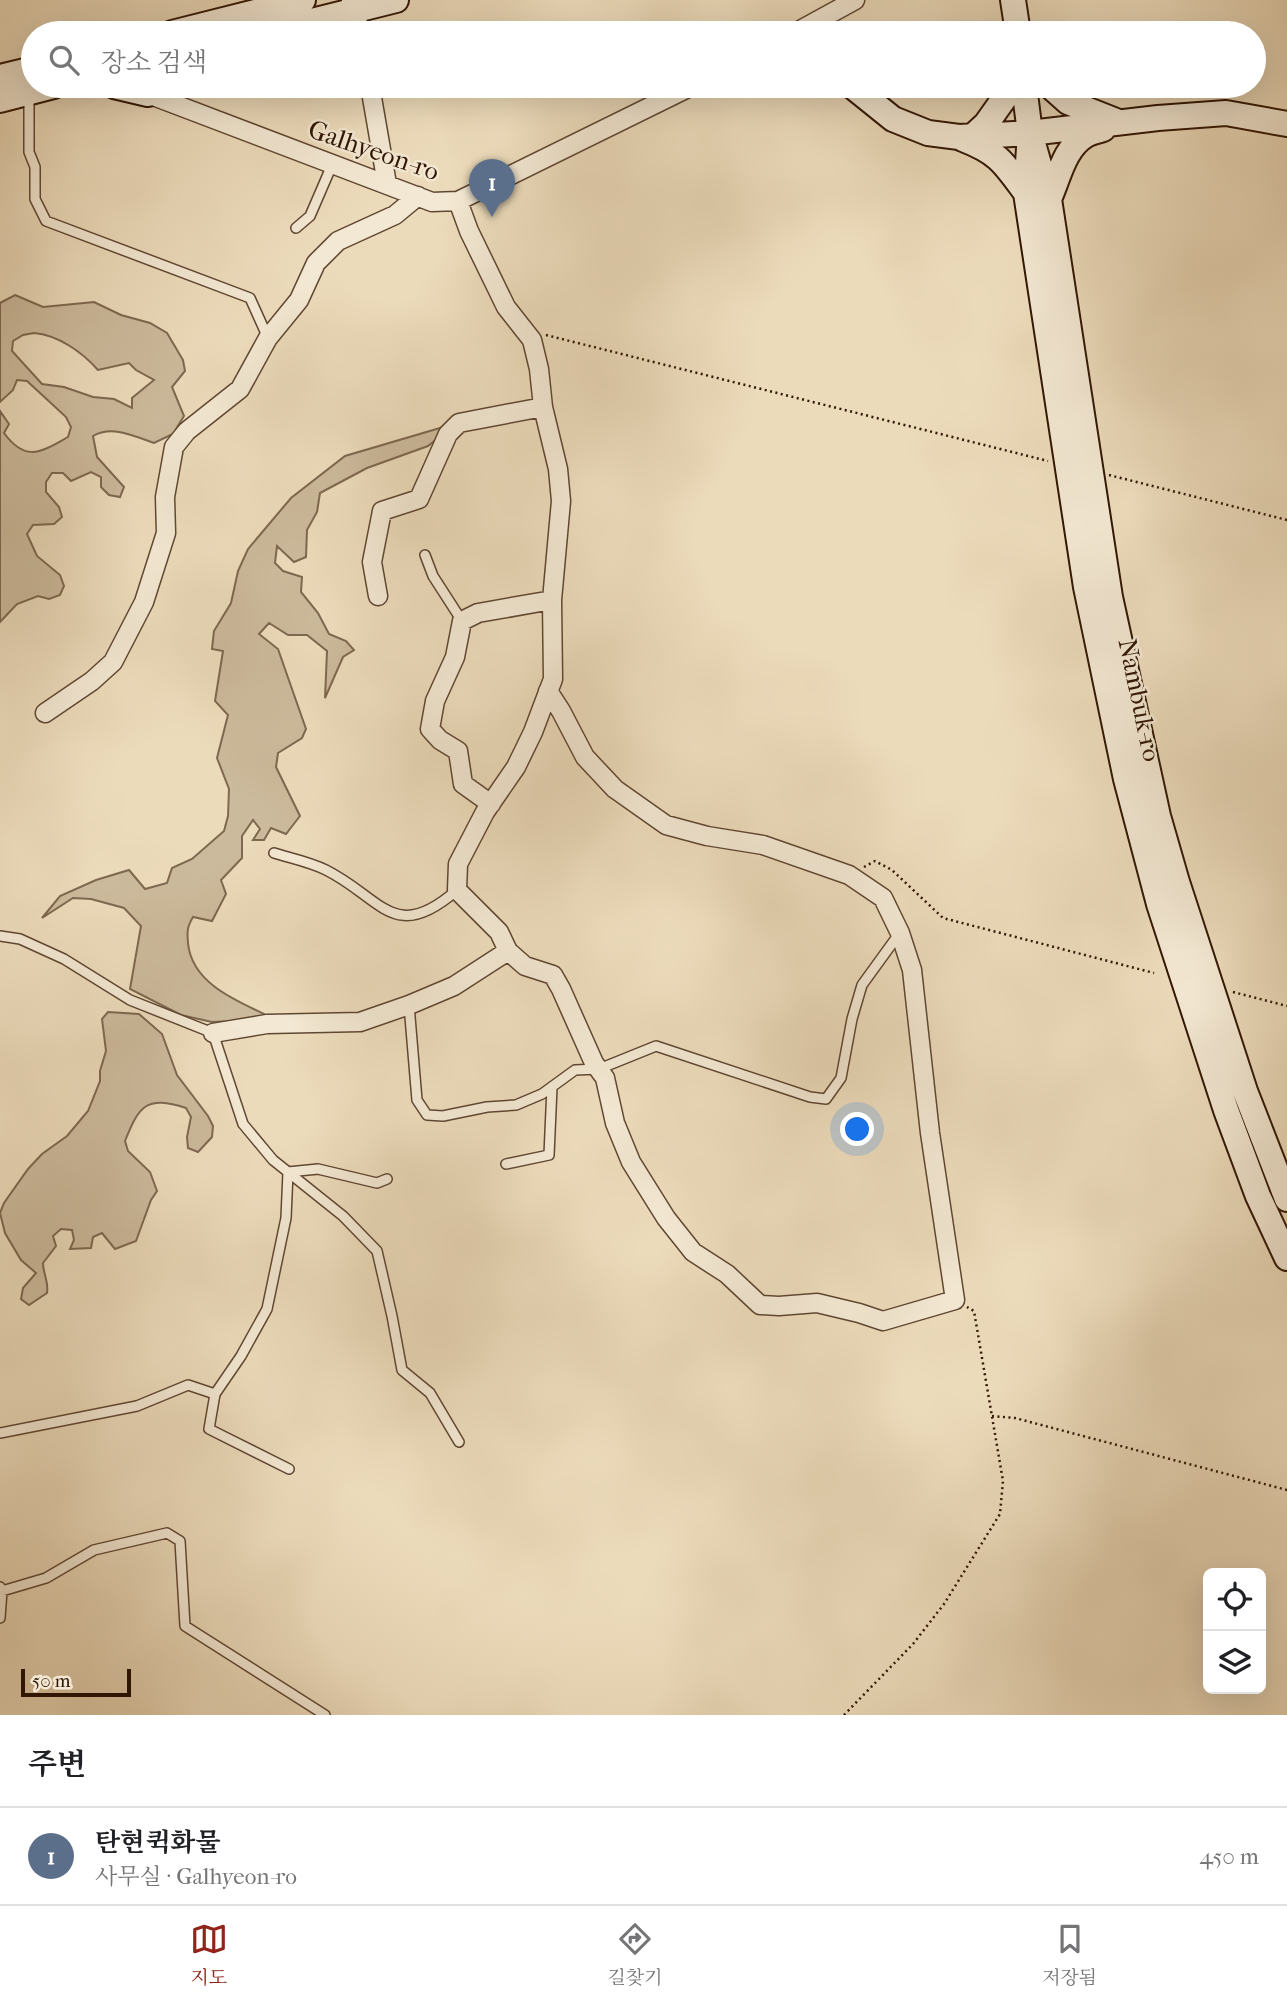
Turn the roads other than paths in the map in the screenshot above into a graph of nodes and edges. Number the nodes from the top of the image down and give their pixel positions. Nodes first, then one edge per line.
1 (303, 0) edge
2 (396, 0) edge
3 (856, 0) edge
4 (1013, 0) edge
5 (355, 15) edge
6 (220, 21) edge
7 (325, 21) edge
8 (817, 21) edge
9 (1016, 21) edge
10 (0, 77) edge
11 (21, 79) edge
12 (21, 86) edge
13 (30, 98) edge
14 (164, 98) edge
15 (372, 98) edge
16 (668, 98) edge
17 (867, 98) edge
18 (1004, 98) edge
19 (1026, 98) edge
20 (1064, 98) edge
21 (0, 100) edge
22 (1120, 123) junction
23 (1287, 124) edge
24 (1030, 133) junction
25 (966, 137) junction
26 (332, 165) junction
27 (387, 184) junction
28 (418, 196) junction
29 (1038, 196) junction
30 (458, 201) junction
31 (296, 228) dead end
32 (268, 338) junction
33 (543, 407) junction
34 (425, 555) dead end
35 (378, 596) dead end
36 (552, 600) junction
37 (462, 621) junction
38 (548, 691) junction
39 (45, 713) dead end
40 (491, 803) junction
41 (274, 853) dead end
42 (457, 890) junction
43 (900, 933) junction
44 (0, 936) edge
45 (508, 951) junction
46 (409, 1005) junction
47 (213, 1033) junction
48 (599, 1069) junction
49 (552, 1087) junction
50 (506, 1164) dead end
51 (288, 1172) junction
52 (387, 1179) dead end
53 (1287, 1199) edge
54 (1287, 1258) edge
55 (215, 1394) junction
56 (0, 1433) edge
57 (459, 1442) dead end
58 (289, 1469) dead end
59 (1, 1589) edge
60 (0, 1618) edge
61 (325, 1715) edge

1 - 6 main road
2 - 5 main road
3 - 8 street
4 - 9 main road
5 - 7 main road
10 - 11 main road
12 - 21 main road
13 - 32 lane
14 - 26 street, Galhyeon-ro
15 - 27 street
16 - 30 street, Galhyeon-ro
17 - 25 main road
18 - 25 main road
19 - 24 main road, Nambuk-ro
20 - 22 main road
22 - 23 main road
22 - 24 main road
22 - 29 main road
24 - 25 main road
24 - 29 main road, Nambuk-ro
25 - 29 main road
26 - 27 street, Galhyeon-ro
26 - 31 lane
27 - 28 street, Galhyeon-ro
28 - 30 street, Galhyeon-ro
28 - 32 street
29 - 53 main road, Nambuk-ro
29 - 54 main road, Nambuk-ro
30 - 33 street
32 - 39 street
33 - 35 street
33 - 36 street
34 - 37 lane
36 - 37 street
36 - 38 street
37 - 40 street
38 - 40 street
38 - 43 street
40 - 42 street
41 - 42 lane
42 - 45 street
43 - 48 lane
43 - 48 street
44 - 47 lane
45 - 46 street
45 - 48 street
46 - 47 street
46 - 49 lane
47 - 51 lane
48 - 49 lane
49 - 50 lane
51 - 52 lane
51 - 55 lane
51 - 57 lane
55 - 56 lane
55 - 58 lane
59 - 60 lane
59 - 61 lane

